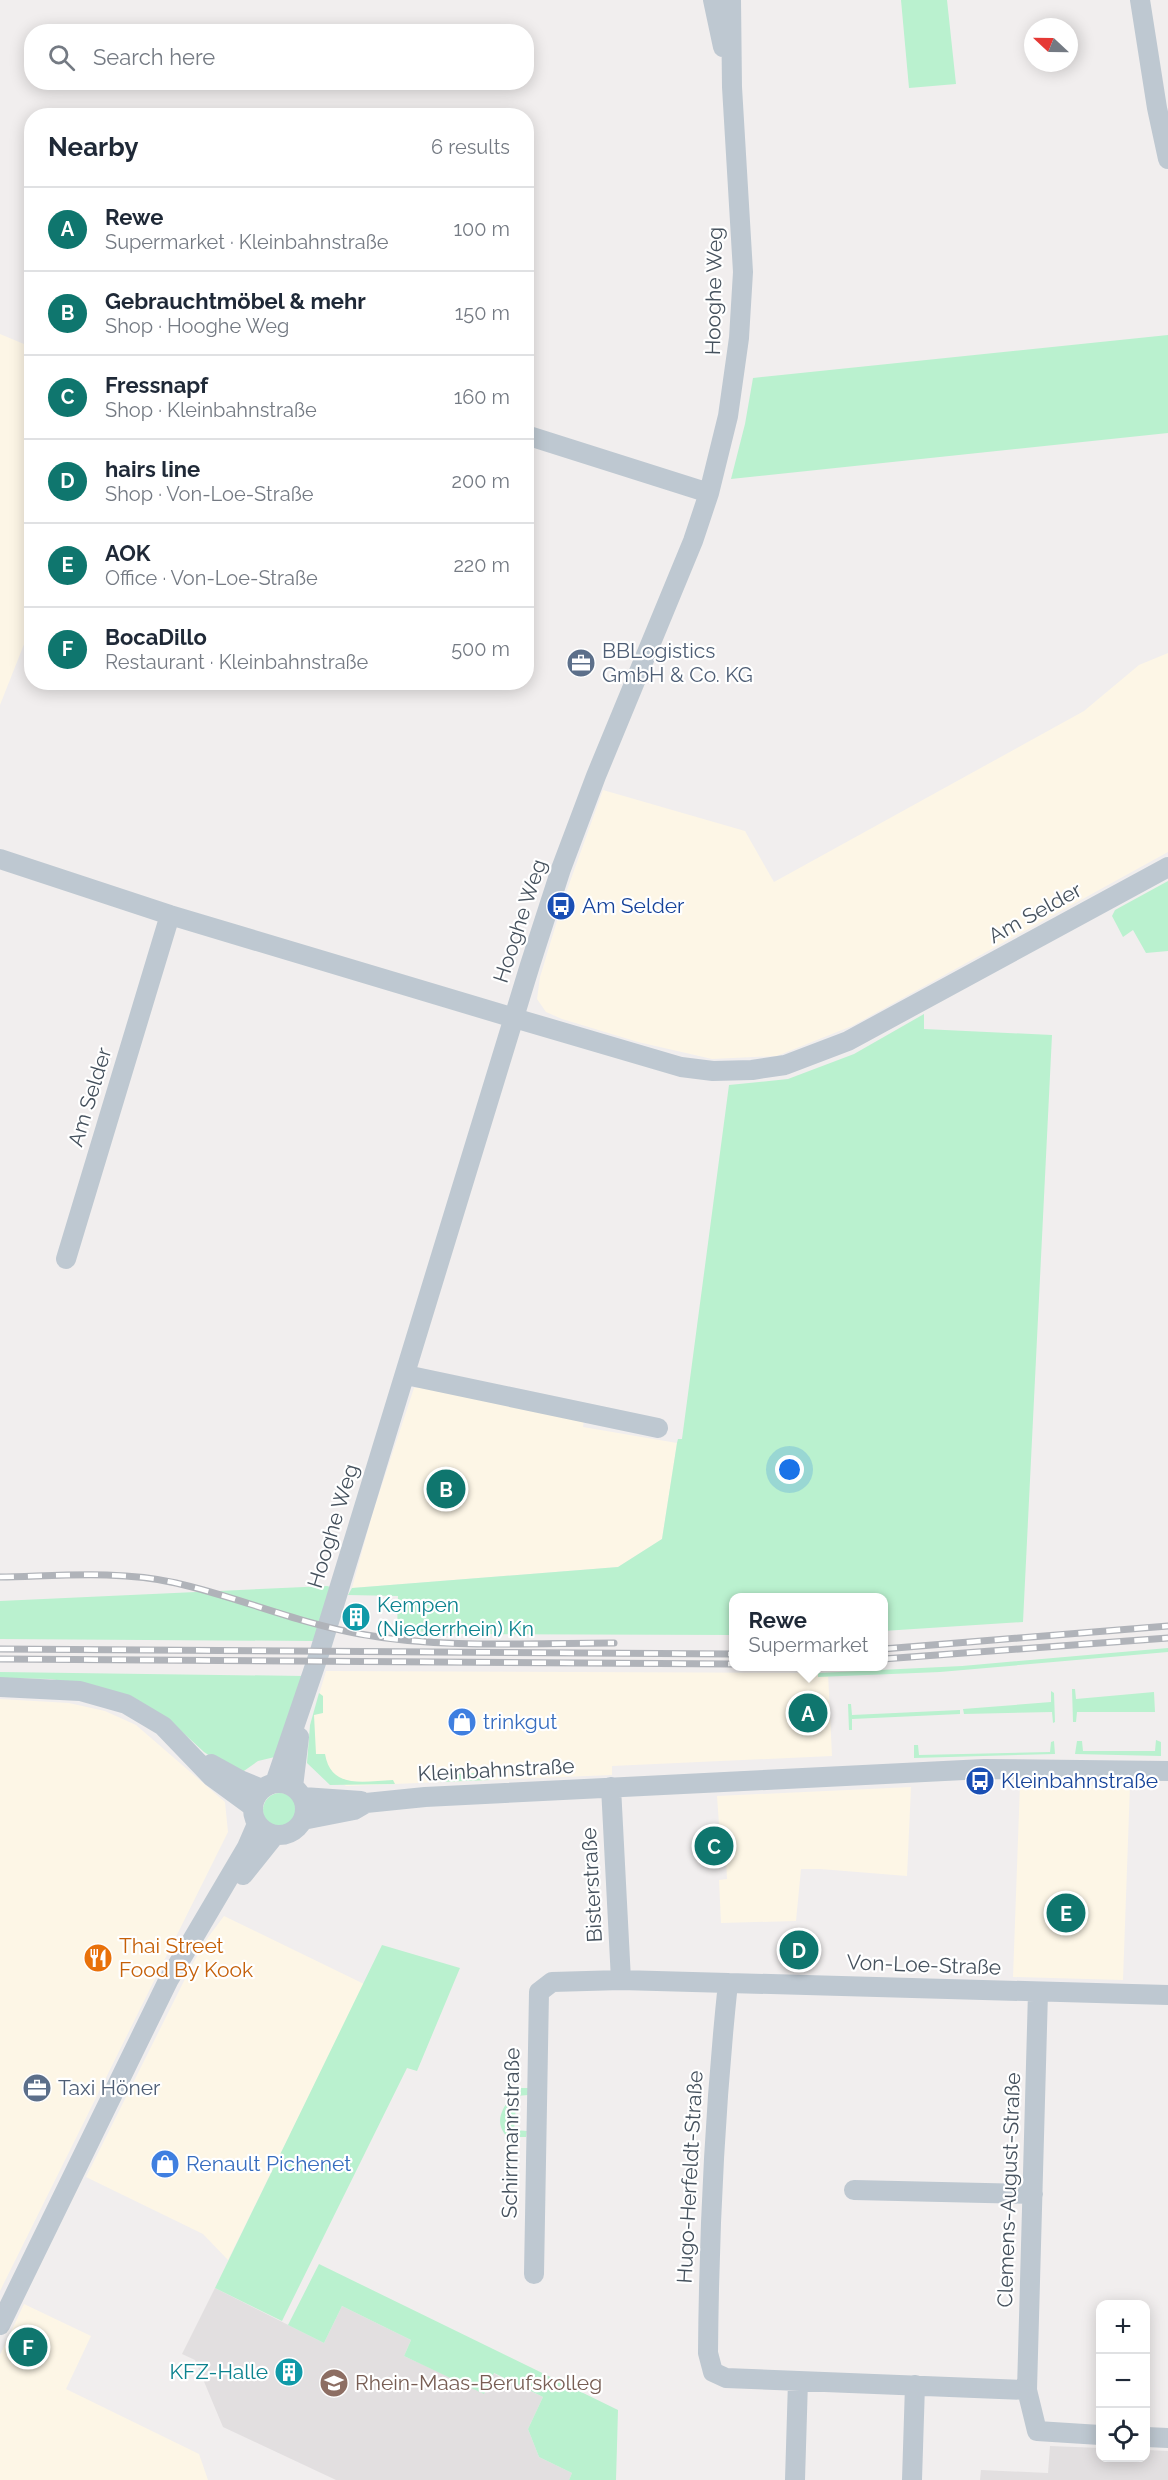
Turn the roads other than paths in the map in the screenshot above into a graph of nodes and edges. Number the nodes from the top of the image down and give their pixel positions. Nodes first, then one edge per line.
1 (713, 0) edge
2 (731, 0) edge
3 (1140, 0) edge
4 (732, 87) junction
5 (1168, 159) edge
6 (534, 438) edge
7 (710, 493) junction
8 (0, 859) edge
9 (1168, 867) edge
10 (170, 915) junction
11 (514, 1018) junction
12 (66, 1259) dead end
13 (406, 1375) junction
14 (658, 1428) dead end
15 (0, 1687) edge
16 (1168, 1771) edge
17 (611, 1787) junction
18 (274, 1798) junction
19 (366, 1803) junction
20 (303, 1820) junction
21 (275, 1835) junction
22 (204, 1920) junction
23 (621, 1980) junction
24 (728, 1983) junction
25 (539, 1992) joint
26 (1038, 1992) junction
27 (1168, 1995) edge
28 (854, 2190) dead end
29 (1033, 2194) junction
30 (534, 2274) dead end
31 (0, 2325) edge
32 (798, 2381) junction
33 (915, 2385) junction
34 (1027, 2390) junction
35 (1096, 2435) edge
36 (1150, 2437) edge
37 (1168, 2438) edge
38 (795, 2480) edge
39 (912, 2480) edge

1 - 4 street, Hooghe Weg
2 - 4 street, Hooghe Weg
3 - 5 street
4 - 7 street, Hooghe Weg
6 - 7 street
7 - 11 street, Hooghe Weg
8 - 10 street, Am Selder
9 - 11 street, Am Selder
10 - 11 street, Am Selder
10 - 12 street, Am Selder
11 - 13 street, Hooghe Weg
13 - 14 street
13 - 18 street, Hooghe Weg
15 - 18 street
16 - 17 street, Kleinbahnstraße
17 - 19 street, Kleinbahnstraße
17 - 23 street, Bisterstraße
18 - 19 street, Kleinbahnstraße
18 - 20 street
18 - 21 street
18 - 22 street
19 - 20 street, Kleinbahnstraße
20 - 21 street, Kleinbahnstraße
21 - 22 street
22 - 31 street
23 - 24 street, Von-Loe-Straße
23 - 25 street, Von-Loe-Straße
24 - 26 street, Von-Loe-Straße
24 - 32 street, Hugo-Herfeldt-Straße
25 - 30 street, Schirrmannstraße
26 - 27 street, Von-Loe-Straße
26 - 29 street, Clemens-August-Straße
28 - 29 street
29 - 34 street, Clemens-August-Straße
32 - 33 street
32 - 38 street
33 - 34 street
33 - 39 street
34 - 35 street, Clemens-August-Straße
36 - 37 street

